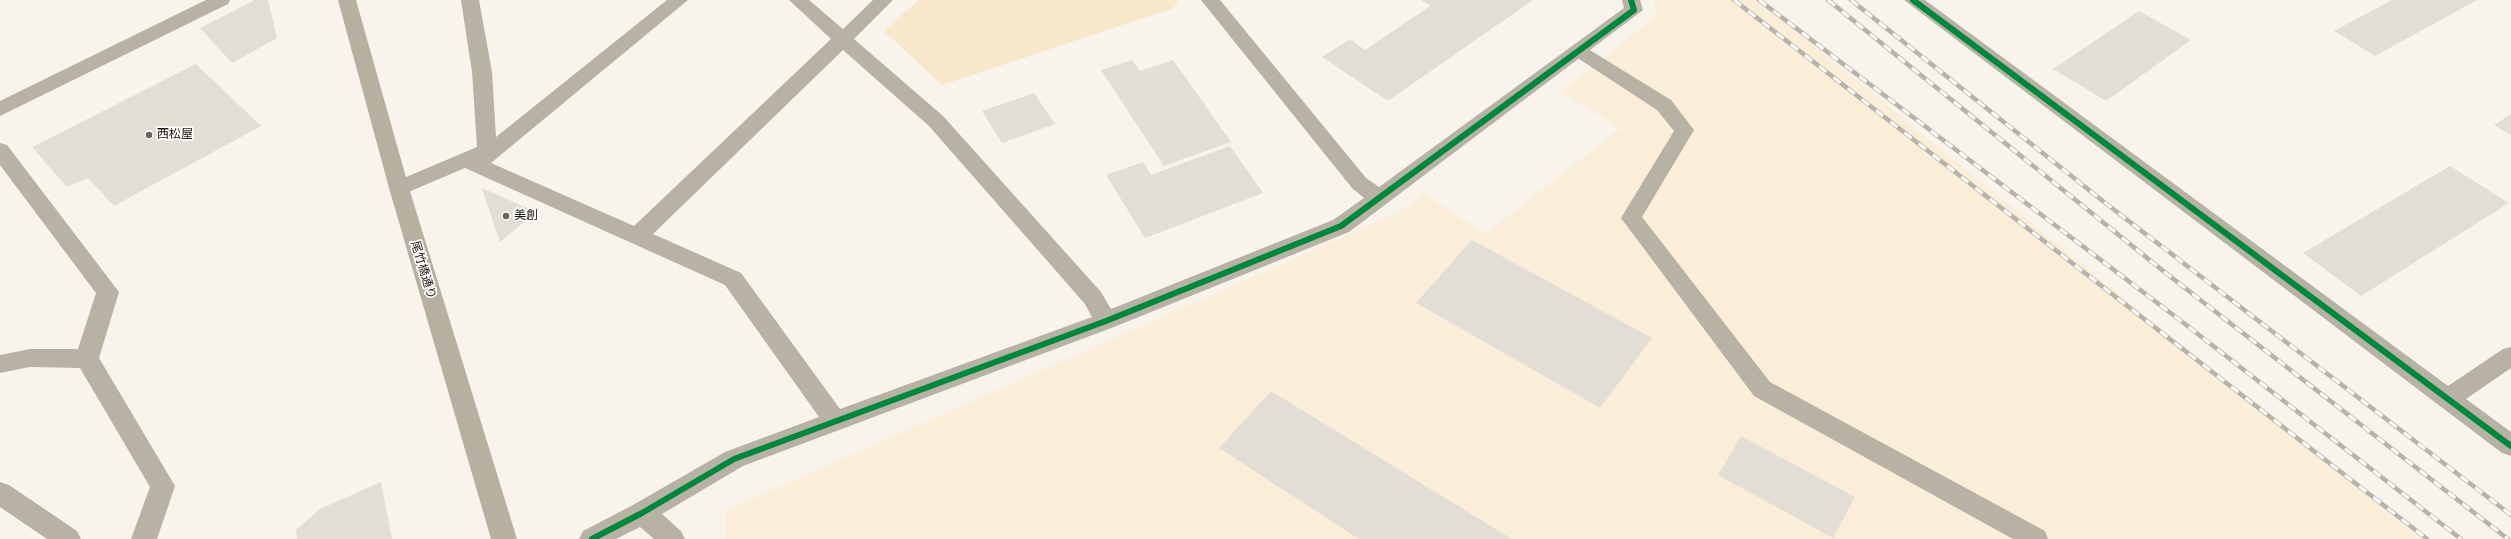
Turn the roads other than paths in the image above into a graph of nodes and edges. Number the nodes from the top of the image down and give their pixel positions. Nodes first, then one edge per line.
1 (221, 0) edge
2 (347, 0) edge
3 (470, 0) edge
4 (679, 0) edge
5 (798, 0) edge
6 (884, 0) edge
7 (1210, 0) edge
8 (1631, 0) edge
9 (1913, 0) edge
10 (843, 40) junction
11 (1579, 51) junction
12 (0, 109) edge
13 (0, 150) edge
14 (476, 158) junction
15 (399, 188) junction
16 (1379, 198) junction
17 (637, 236) junction
18 (1106, 321) junction
19 (2511, 356) edge
20 (87, 359) junction
21 (0, 364) edge
22 (2448, 398) junction
23 (836, 422) junction
24 (2511, 446) edge
25 (0, 493) edge
26 (642, 513) junction
27 (68, 539) edge
28 (144, 539) edge
29 (504, 539) edge
30 (592, 539) edge
31 (672, 539) edge
32 (2036, 539) edge

1 - 12 street
2 - 15 main road, 尾竹橋通り
3 - 14 street
4 - 14 street
5 - 10 street
6 - 10 street
7 - 16 street
8 - 11 street
9 - 22 street
10 - 17 street
10 - 18 street
11 - 16 street
11 - 32 lane
13 - 20 street
14 - 15 street
14 - 17 street
15 - 29 main road, 尾竹橋通り
16 - 18 street
17 - 23 street
18 - 23 street
19 - 22 street
20 - 21 street
20 - 28 street
22 - 24 street
23 - 26 street
25 - 27 street
26 - 30 street
26 - 31 street

